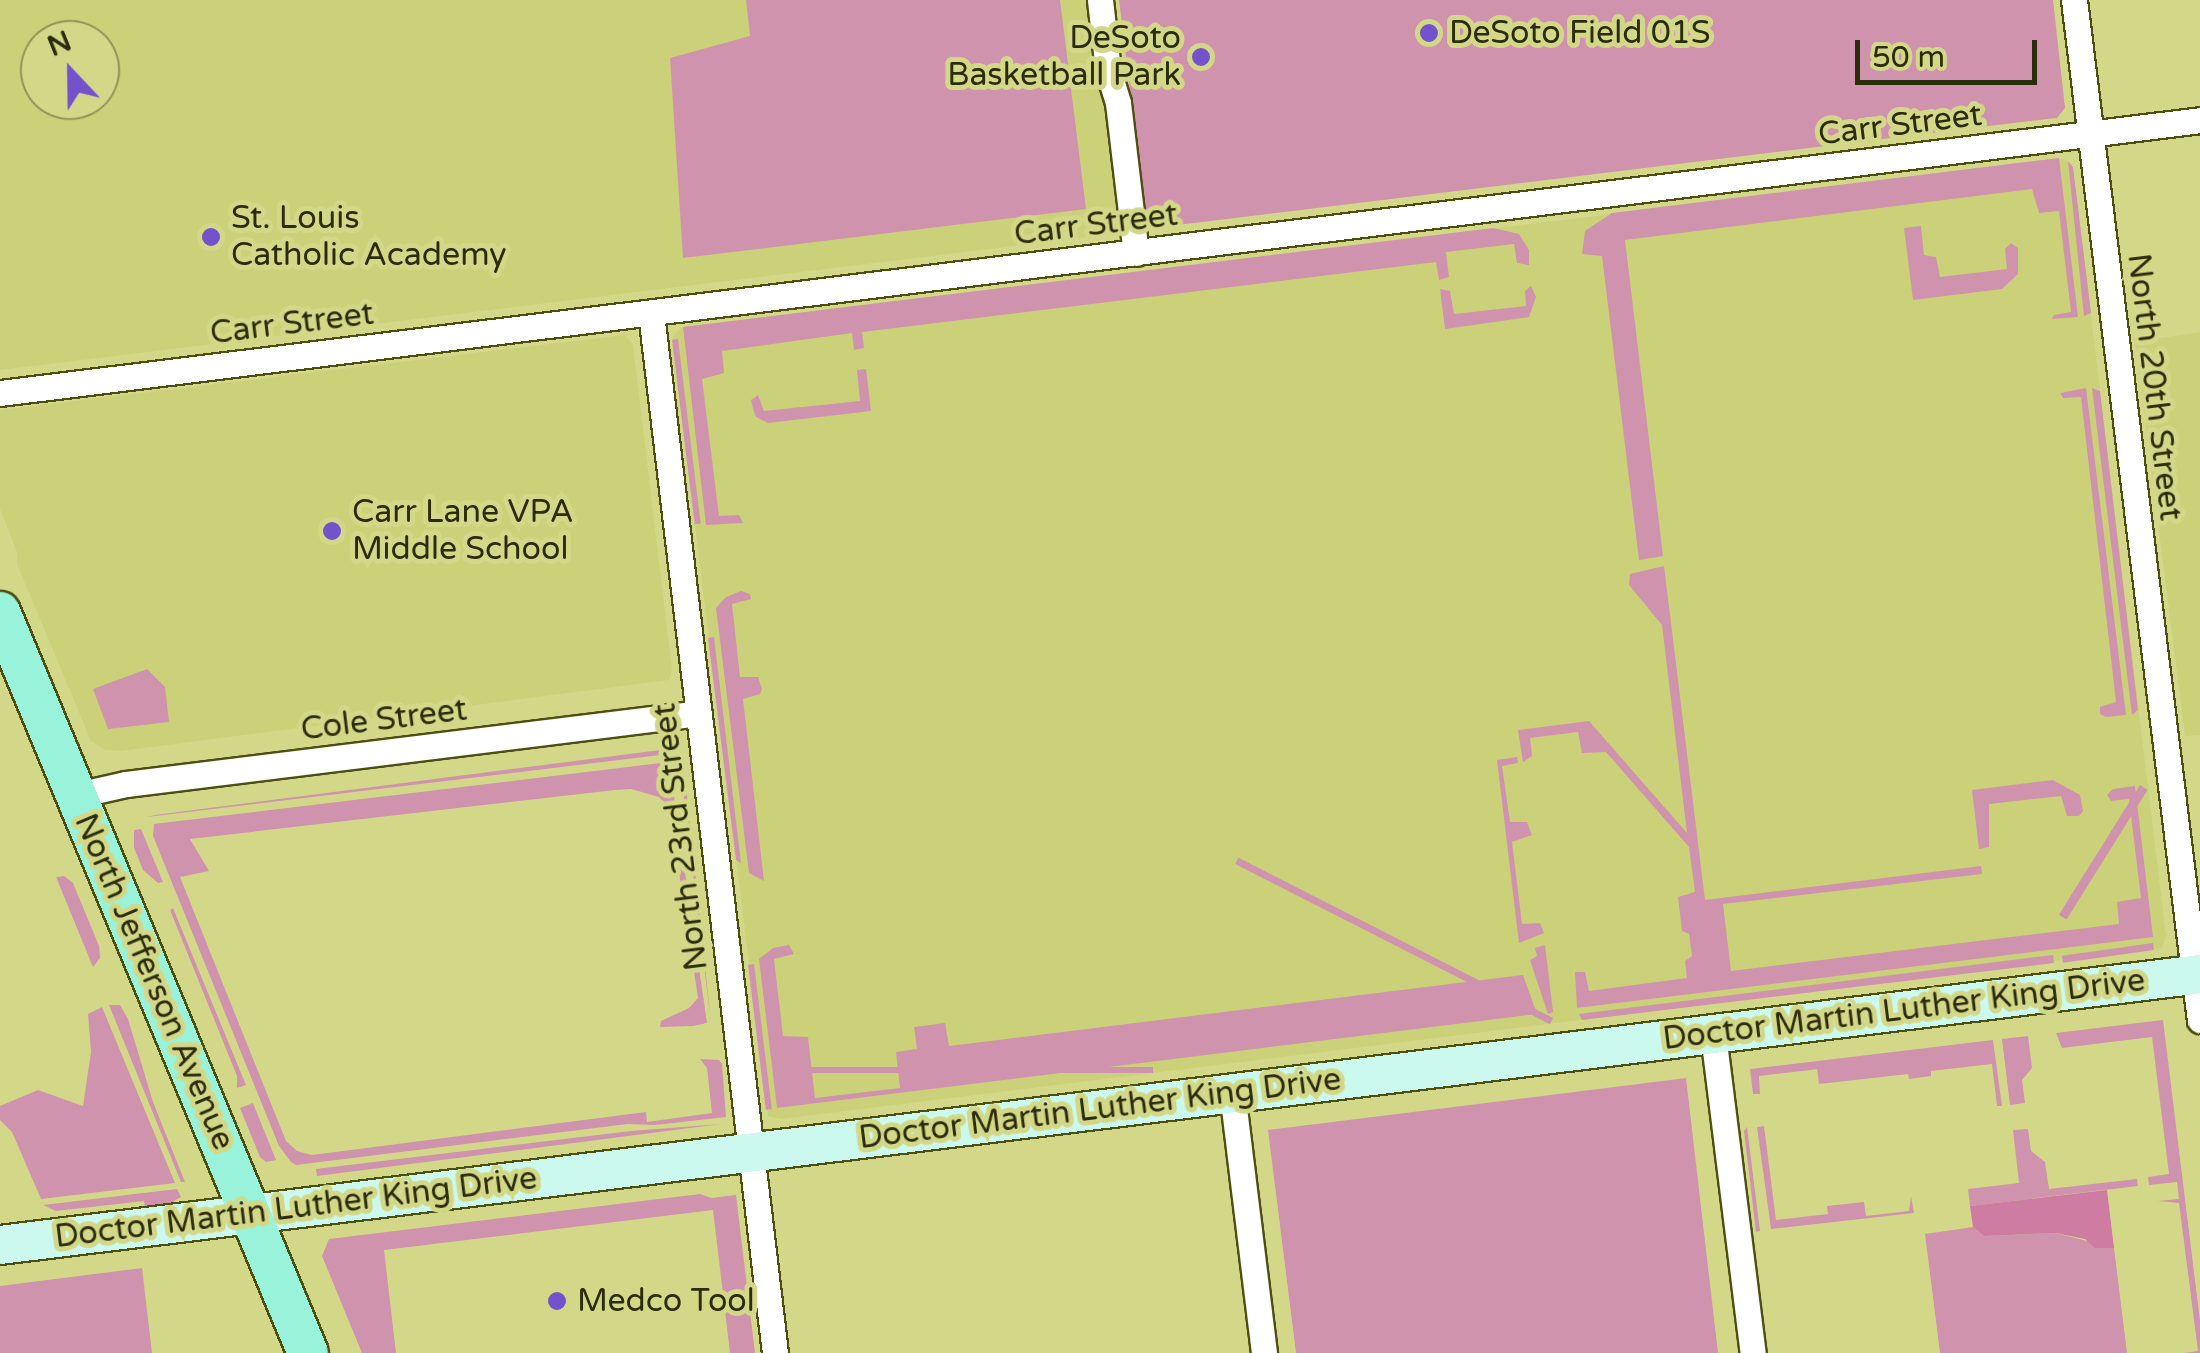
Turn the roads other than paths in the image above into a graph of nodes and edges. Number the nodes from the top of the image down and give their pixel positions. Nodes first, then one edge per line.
1 (1100, 0) edge
2 (2074, 0) edge
3 (2200, 120) edge
4 (2090, 134) junction
5 (1136, 253) junction
6 (651, 313) junction
7 (0, 392) edge
8 (0, 612) edge
9 (699, 713) junction
10 (77, 795) junction
11 (2197, 974) edge
12 (2200, 1020) edge
13 (1713, 1034) junction
14 (1232, 1092) junction
15 (752, 1152) junction
16 (250, 1214) junction
17 (0, 1244) edge
18 (308, 1353) edge
19 (775, 1353) edge
20 (1264, 1353) edge
21 (1753, 1353) edge

1 - 5 street
2 - 4 street, North 20th Street
3 - 4 street, Carr Street
4 - 5 street, Carr Street
4 - 11 street, North 20th Street
5 - 6 street, Carr Street
6 - 7 street, Carr Street
6 - 9 street, North 23rd Street
8 - 10 main road, North Jefferson Avenue
9 - 10 street, Cole Street
9 - 15 street, North 23rd Street
10 - 16 main road, North Jefferson Avenue
11 - 12 street, North 20th Street
11 - 13 main road, Doctor Martin Luther King Drive
13 - 14 main road, Doctor Martin Luther King Drive
13 - 21 street
14 - 15 main road, Doctor Martin Luther King Drive
14 - 20 street
15 - 16 main road, Doctor Martin Luther King Drive
15 - 19 street, North 23rd Street
16 - 17 main road, Doctor Martin Luther King Drive
16 - 18 main road, North Jefferson Avenue

